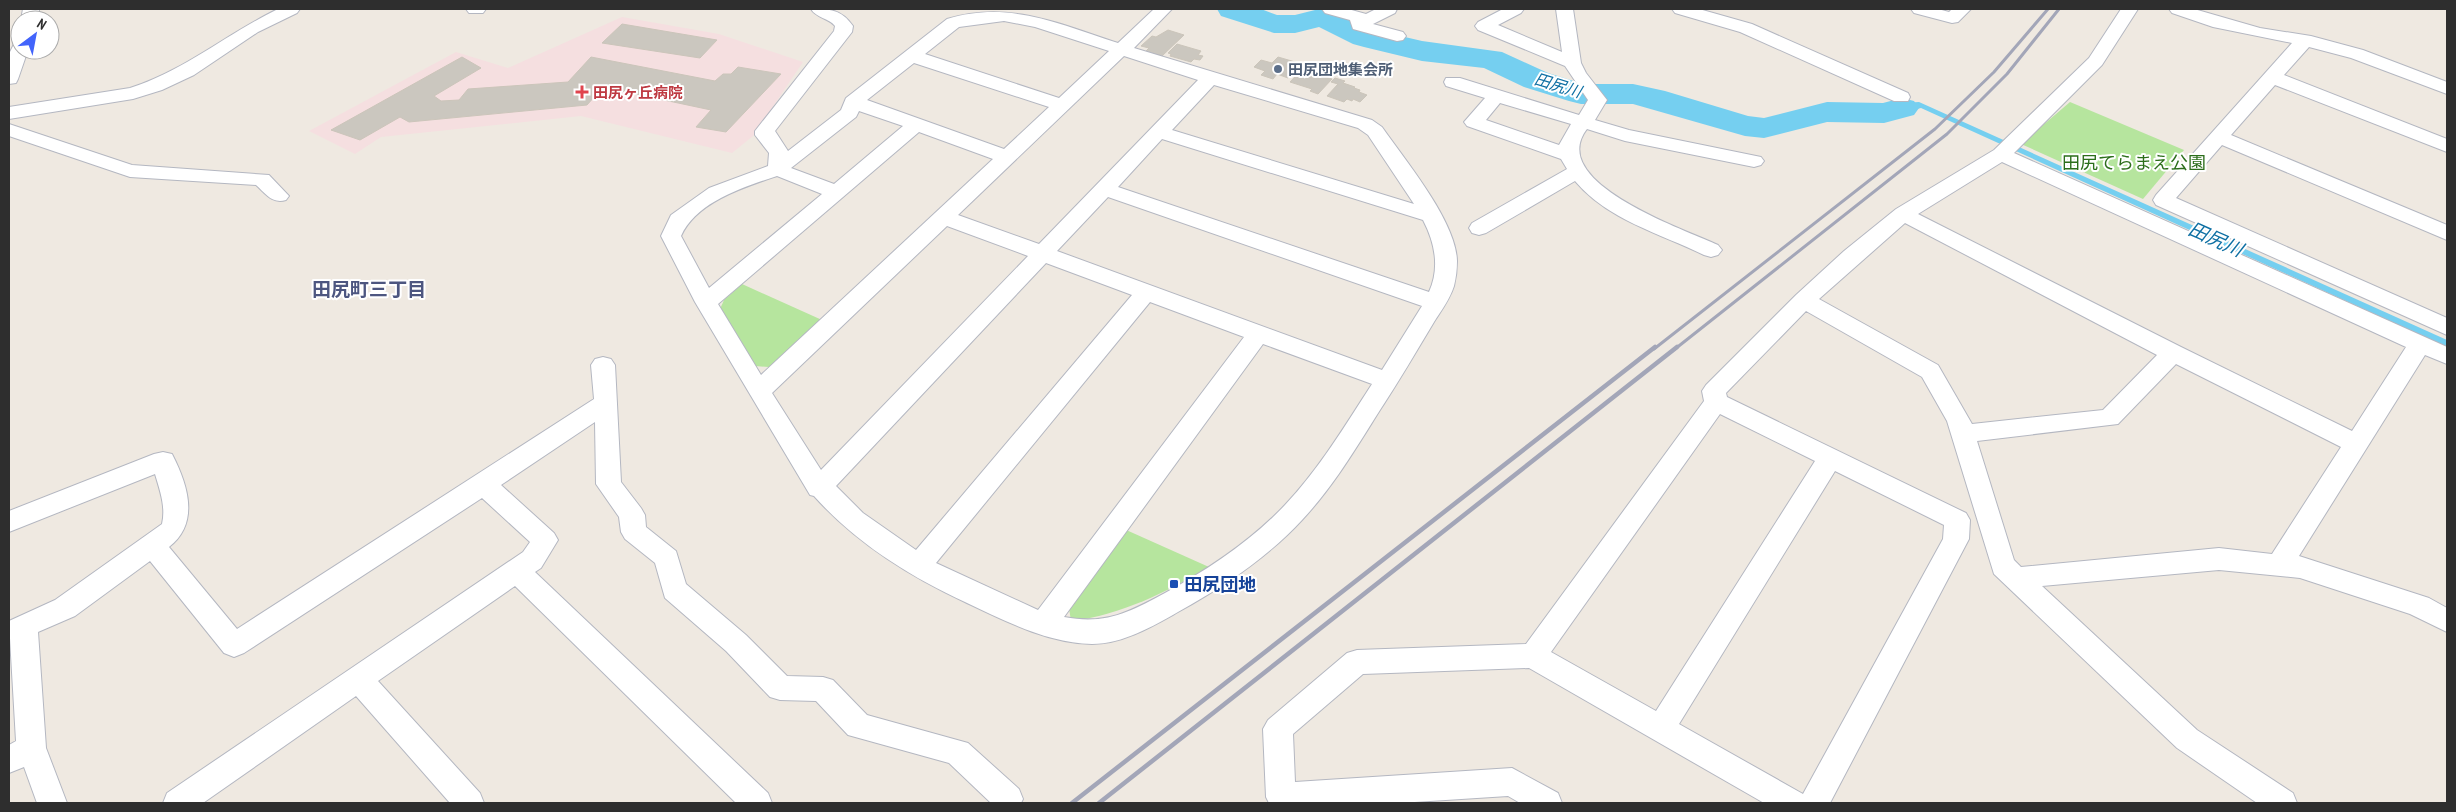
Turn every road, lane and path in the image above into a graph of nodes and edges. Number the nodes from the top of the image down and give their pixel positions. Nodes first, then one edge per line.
1 (291, 9) edge
2 (819, 9) edge
3 (1164, 9) edge
4 (1331, 9) edge
5 (1389, 9) edge
6 (1515, 9) edge
7 (1565, 9) edge
8 (1681, 9) edge
9 (1920, 9) edge
10 (1962, 9) edge
11 (2129, 9) edge
12 (2178, 9) edge
13 (1359, 17) junction
14 (1397, 36) dead end
15 (2305, 40) junction
16 (1121, 50) junction
17 (912, 56) junction
18 (16, 60) edge
19 (1572, 63) junction
20 (2272, 77) junction
21 (1210, 78) junction
22 (9, 79) edge
23 (1453, 82) dead end
24 (2447, 88) edge
25 (1496, 96) junction
26 (1595, 96) joint
27 (1901, 97) dead end
28 (853, 102) junction
29 (1062, 105) junction
30 (9, 112) edge
31 (1581, 123) junction
32 (916, 125) junction
33 (9, 130) edge
34 (1159, 132) junction
35 (2219, 137) junction
36 (2447, 146) edge
37 (2006, 149) junction
38 (1007, 157) junction
39 (1754, 160) dead end
40 (1574, 163) junction
41 (777, 169) junction
42 (1104, 190) junction
43 (836, 192) junction
44 (279, 196) dead end
45 (1903, 214) junction
46 (1431, 216) junction
47 (944, 217) junction
48 (1479, 228) dead end
49 (2447, 233) edge
50 (1711, 250) dead end
51 (1043, 254) junction
52 (1147, 291) junction
53 (1804, 300) junction
54 (706, 302) junction
55 (1435, 302) junction
56 (2447, 327) edge
57 (1259, 333) junction
58 (2420, 344) junction
59 (2173, 353) junction
60 (2447, 356) edge
61 (603, 365) dead end
62 (1388, 381) junction
63 (760, 390) junction
64 (1716, 402) junction
65 (606, 403) junction
66 (1962, 434) junction
67 (2357, 444) junction
68 (1830, 458) junction
69 (484, 484) junction
70 (819, 488) junction
71 (9, 522) edge
72 (152, 545) junction
73 (919, 565) junction
74 (2279, 565) junction
75 (517, 571) junction
76 (2016, 578) junction
77 (2447, 620) edge
78 (1044, 624) junction
79 (16, 630) edge
80 (1532, 656) junction
81 (359, 679) junction
82 (1660, 729) junction
83 (20, 754) edge
84 (1008, 799) dead end
85 (52, 803) edge
86 (178, 803) edge
87 (469, 803) edge
88 (757, 803) edge
89 (1548, 803) edge
90 (1792, 803) edge
91 (1814, 803) edge
92 (2282, 803) edge

1 - 30 street
2 - 41 street
3 - 16 street
4 - 13 street
5 - 13 street
6 - 19 street
7 - 19 street
8 - 27 street
9 - 10 street
11 - 37 street
12 - 15 street
13 - 14 street
15 - 20 street
15 - 24 street
16 - 17 street
16 - 21 street
16 - 29 street
17 - 28 street
17 - 29 street
18 - 22 street
19 - 26 street
20 - 35 street
20 - 36 street
21 - 34 street
21 - 46 street
23 - 25 street
25 - 31 street
25 - 40 street
26 - 31 street
28 - 32 street
28 - 41 street
29 - 38 street
31 - 39 street
31 - 40 street
32 - 38 street
32 - 43 street
33 - 44 street
34 - 42 street
34 - 46 street
35 - 49 street
35 - 56 street
37 - 45 street
37 - 58 street
38 - 47 street
40 - 48 street
40 - 50 street
41 - 43 street
41 - 54 street
42 - 51 street
42 - 55 street
43 - 54 street
45 - 53 street
45 - 59 street
46 - 55 street
47 - 51 street
47 - 63 street
51 - 52 street
51 - 70 street
52 - 57 street
52 - 73 street
53 - 64 street
53 - 66 street
54 - 63 street
55 - 62 street
57 - 62 street
57 - 78 street
58 - 60 street
58 - 67 street
59 - 66 street
59 - 67 street
61 - 65 street
62 - 78 street
63 - 70 street
64 - 68 street
64 - 80 street
65 - 69 street
65 - 84 street
66 - 76 street
67 - 74 street
68 - 82 street
68 - 91 street
69 - 72 street
69 - 75 street
70 - 73 street
71 - 72 street
72 - 79 street
73 - 78 street
74 - 76 street
74 - 77 street
75 - 81 street
75 - 88 street
76 - 92 street
79 - 83 street
80 - 82 street
80 - 89 street
81 - 86 street
81 - 87 street
82 - 90 street
83 - 85 street

